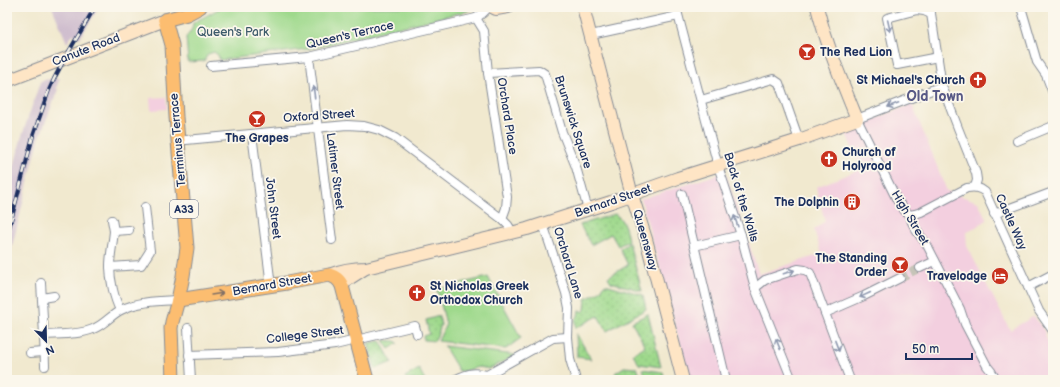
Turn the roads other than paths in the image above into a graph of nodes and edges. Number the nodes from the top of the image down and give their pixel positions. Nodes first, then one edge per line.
1 (178, 7) edge
2 (200, 7) edge
3 (489, 7) edge
4 (492, 7) edge
5 (508, 7) edge
6 (583, 7) edge
7 (676, 7) edge
8 (817, 7) edge
9 (1021, 7) edge
10 (930, 10) edge
11 (678, 16) junction
12 (476, 18) junction
13 (165, 20) junction
14 (591, 35) junction
15 (309, 57) junction
16 (938, 57) junction
17 (211, 66) dead end
18 (488, 73) junction
19 (7, 80) edge
20 (942, 86) junction
21 (1053, 93) edge
22 (701, 100) junction
23 (857, 119) junction
24 (1053, 126) edge
25 (318, 127) junction
26 (252, 134) junction
27 (186, 140) dead end
28 (799, 140) junction
29 (1017, 142) dead end
30 (718, 166) junction
31 (975, 187) junction
32 (1053, 192) edge
33 (682, 194) dead end
34 (632, 195) junction
35 (146, 207) dead end
36 (588, 210) junction
37 (910, 214) junction
38 (994, 214) junction
39 (502, 219) junction
40 (112, 220) dead end
41 (543, 224) junction
42 (130, 230) dead end
43 (114, 231) junction
44 (513, 233) junction
45 (741, 235) junction
46 (332, 240) dead end
47 (694, 246) junction
48 (935, 261) junction
49 (110, 267) junction
50 (366, 268) junction
51 (920, 268) tunnel mouth
52 (1053, 274) edge
53 (329, 275) junction
54 (900, 278) tunnel mouth
55 (41, 283) dead end
56 (271, 286) junction
57 (342, 286) junction
58 (1028, 287) junction
59 (755, 288) junction
60 (54, 296) dead end
61 (42, 298) junction
62 (178, 300) junction
63 (120, 310) junction
64 (825, 313) junction
65 (188, 328) dead end
66 (1053, 331) edge
67 (417, 334) dead end
68 (44, 335) junction
69 (568, 337) junction
70 (356, 340) junction
71 (44, 352) junction
72 (30, 353) dead end
73 (189, 355) junction
74 (45, 366) dead end
75 (486, 378) edge
76 (173, 380) edge
77 (191, 380) edge
78 (367, 380) edge
79 (454, 380) edge
80 (576, 380) edge
81 (683, 380) edge
82 (726, 380) edge
83 (792, 380) edge
84 (850, 380) edge
85 (996, 380) edge

1 - 13 main road
2 - 13 main road
3 - 12 street, Queen's Terrace
4 - 5 street
6 - 14 street, Queensway
7 - 11 street, Back of the Walls
8 - 23 street, High Street
9 - 21 street
10 - 16 street
10 -> 16 street
11 - 14 street
11 - 22 street, Back of the Walls
12 - 15 street, Queen's Terrace
12 - 18 street, Orchard Place
13 - 19 street, Canute Road
13 - 62 main road, Terminus Terrace / A33
14 - 34 street, Queensway
15 - 17 street, Queen's Terrace
25 -> 15 street, Latimer Street
16 - 20 street
18 - 36 street, Brunswick Square
18 - 39 street, Orchard Place
20 -> 23 street
20 - 31 street
22 - 28 street
22 - 30 street, Back of the Walls
23 - 28 street, Bernard Street
23 - 37 street, High Street
24 - 29 street
25 - 26 street, Oxford Street
25 - 39 street, Oxford Street
25 - 46 street, Latimer Street
26 - 27 street, Oxford Street
26 - 56 street, John Street
28 - 30 street, Bernard Street
30 - 34 street, Bernard Street
45 -> 30 street, Back of the Walls
31 - 37 street
31 - 38 street, Castle Way
32 - 38 street
33 - 47 street
34 - 36 street, Bernard Street
34 - 81 street, Queensway
35 - 49 street
36 - 41 street, Bernard Street
37 - 48 street, High Street
38 - 58 street, Castle Way
39 - 44 street, Oxford Street
40 - 43 street
41 - 44 street, Bernard Street
41 - 69 street, Orchard Lane
42 - 43 street
43 - 49 street
44 - 50 street, Bernard Street
45 - 47 street
45 - 59 street, Back of the Walls
47 - 82 street
48 - 51 street
48 - 85 street, High Street
49 - 63 street
50 - 53 street, Bernard Street
50 - 57 street, Bernard Street
52 - 58 street
53 - 56 main road, Bernard Street
53 - 57 main road
54 -> 64 street
55 - 61 street
62 -> 56 main road, Bernard Street
57 - 70 main road
58 - 66 street, Castle Way
59 -> 64 street
83 -> 59 street, Back of the Walls
60 - 61 street
61 - 68 street
62 - 63 street
62 - 76 main road, Terminus Terrace / A33
63 - 68 street
64 -> 84 street
65 - 73 street
67 - 70 street, College Street
68 - 71 street
69 - 75 street
69 - 80 street, Orchard Lane
70 - 73 street, College Street
70 - 78 main road
71 - 72 street
71 - 74 street
73 - 77 street
75 - 79 street

